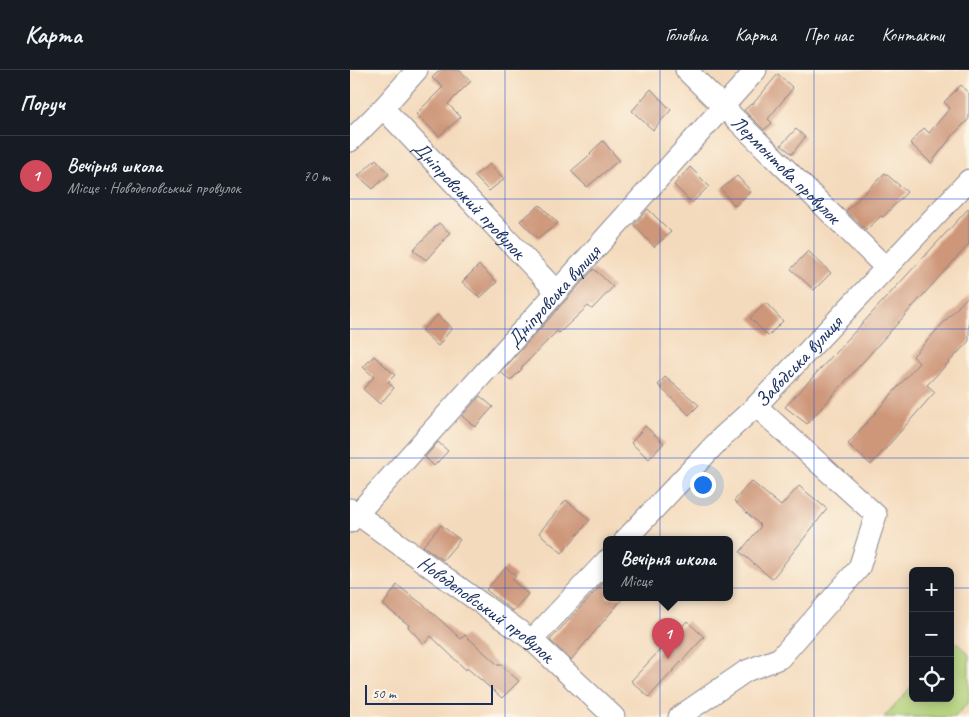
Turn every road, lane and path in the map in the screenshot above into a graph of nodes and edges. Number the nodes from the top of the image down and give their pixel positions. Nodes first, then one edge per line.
1 (417, 70) edge
2 (686, 70) edge
3 (756, 70) edge
4 (723, 105) junction
5 (383, 108) junction
6 (350, 141) edge
7 (969, 180) edge
8 (886, 268) junction
9 (556, 291) junction
10 (756, 406) junction
11 (352, 515) edge
12 (629, 536) edge
13 (603, 564) edge
14 (532, 640) junction
15 (614, 717) edge
16 (679, 717) edge

1 - 5 street
2 - 4 street, Лермонтова провулок
3 - 4 street, Дніпровська вулиця
4 - 8 street, Лермонтова провулок
4 - 9 street, Дніпровська вулиця
5 - 6 street
5 - 9 street, Дніпровський провулок
7 - 8 street, Заводська вулиця
8 - 10 street, Заводська вулиця
9 - 11 street, Дніпровська вулиця
10 - 12 street, Заводська вулиця
10 - 16 street
11 - 14 street, Новодеповський провулок
13 - 14 street
14 - 15 street, Новодеповський провулок

